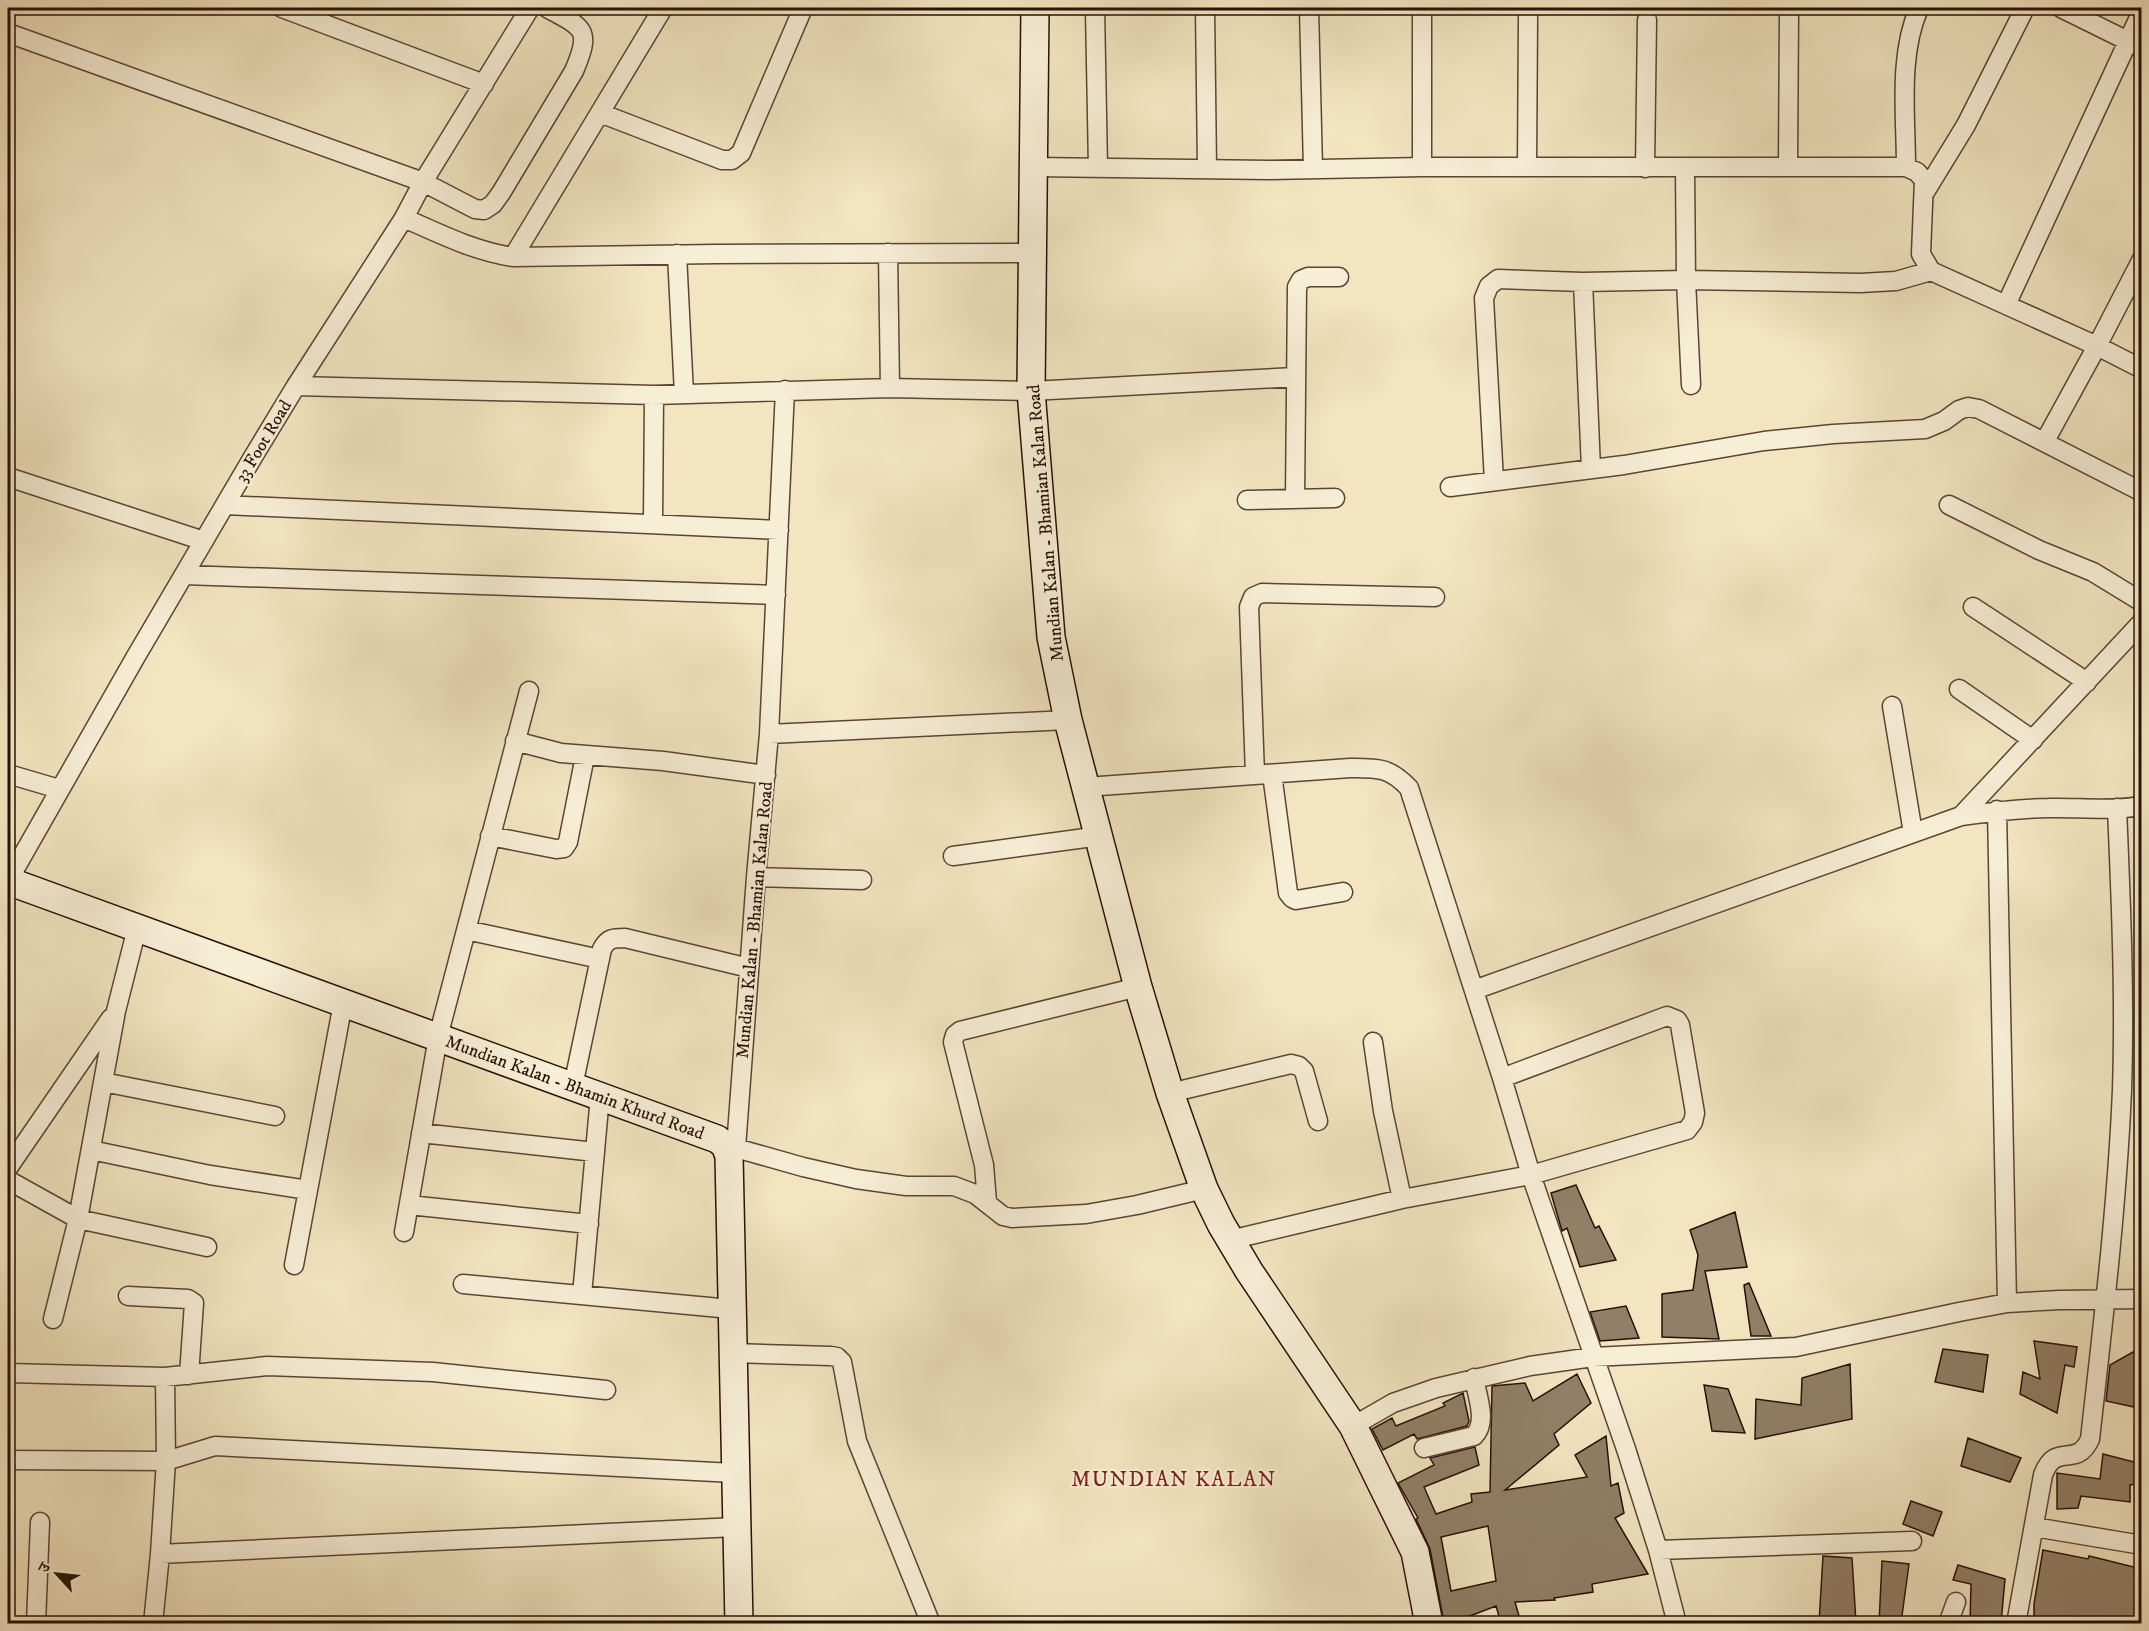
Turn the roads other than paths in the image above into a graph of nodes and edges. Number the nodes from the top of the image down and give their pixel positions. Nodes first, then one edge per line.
1 (282, 8) edge
2 (530, 8) edge
3 (547, 8) edge
4 (663, 8) edge
5 (803, 8) edge
6 (1035, 8) edge
7 (1205, 8) edge
8 (1309, 8) edge
9 (1919, 8) edge
10 (2025, 8) edge
11 (2061, 8) edge
12 (1095, 9) edge
13 (1422, 10) dead end
14 (1789, 10) dead end
15 (2142, 11) edge
16 (1528, 18) dead end
17 (1647, 20) dead end
18 (8, 33) edge
19 (2134, 44) edge
20 (484, 84) junction
21 (600, 113) junction
22 (1033, 166) junction
23 (1788, 166) junction
24 (1422, 167) junction
25 (1527, 167) junction
26 (1906, 167) junction
27 (1098, 168) junction
28 (1645, 168) junction
29 (1685, 168) junction
30 (1207, 169) junction
31 (1313, 170) junction
32 (423, 182) junction
33 (1925, 192) junction
34 (404, 218) junction
35 (888, 253) junction
36 (1032, 253) junction
37 (677, 254) junction
38 (513, 257) junction
39 (2142, 259) edge
40 (1931, 271) junction
41 (1339, 277) dead end
42 (1686, 280) junction
43 (1583, 282) junction
44 (2006, 304) junction
45 (2097, 346) junction
46 (2142, 369) edge
47 (1296, 377) junction
48 (1691, 385) dead end
49 (296, 386) junction
50 (890, 388) junction
51 (785, 390) junction
52 (1031, 391) junction
53 (684, 394) junction
54 (654, 395) junction
55 (2045, 441) junction
56 (1591, 469) junction
57 (8, 477) edge
58 (1494, 481) junction
59 (1450, 487) dead end
60 (2142, 492) edge
61 (1335, 498) dead end
62 (1295, 499) junction
63 (1247, 500) dead end
64 (225, 505) junction
65 (1949, 506) dead end
66 (653, 524) junction
67 (779, 530) junction
68 (204, 542) junction
69 (184, 575) junction
70 (776, 595) junction
71 (1435, 597) dead end
72 (2142, 602) edge
73 (1973, 607) dead end
74 (2142, 622) edge
75 (2087, 682) junction
76 (1959, 689) dead end
77 (529, 691) dead end
78 (1892, 706) dead end
79 (1068, 720) junction
80 (770, 734) junction
81 (2033, 740) junction
82 (516, 741) junction
83 (585, 756) junction
84 (8, 774) edge
85 (1263, 774) junction
86 (766, 775) junction
87 (1086, 788) junction
88 (59, 789) junction
89 (2142, 805) edge
90 (2117, 808) junction
91 (1997, 810) junction
92 (1961, 816) junction
93 (1913, 833) junction
94 (490, 836) junction
95 (1100, 836) junction
96 (953, 856) dead end
97 (756, 876) junction
98 (862, 880) dead end
99 (8, 881) edge
100 (1343, 892) dead end
101 (137, 928) junction
102 (466, 930) junction
103 (600, 959) junction
104 (749, 968) junction
105 (1138, 987) junction
106 (1474, 990) junction
107 (343, 1003) junction
108 (116, 1011) junction
109 (438, 1037) junction
110 (1373, 1042) dead end
111 (1502, 1078) junction
112 (103, 1082) junction
113 (573, 1086) junction
114 (1170, 1094) junction
115 (600, 1096) junction
116 (275, 1116) dead end
117 (1318, 1121) dead end
118 (421, 1133) junction
119 (730, 1147) junction
120 (91, 1150) junction
121 (595, 1152) junction
122 (8, 1168) edge
123 (1531, 1175) junction
124 (8, 1180) edge
125 (1204, 1189) junction
126 (308, 1190) junction
127 (1402, 1199) junction
128 (987, 1202) junction
129 (409, 1205) junction
130 (78, 1219) junction
131 (589, 1224) junction
132 (404, 1232) dead end
133 (1230, 1240) junction
134 (207, 1247) dead end
135 (294, 1265) dead end
136 (463, 1284) dead end
137 (582, 1295) junction
138 (128, 1296) dead end
139 (2106, 1298) junction
140 (2142, 1299) edge
141 (2007, 1304) junction
142 (731, 1309) junction
143 (53, 1319) dead end
144 (732, 1353) junction
145 (1593, 1357) junction
146 (8, 1373) edge
147 (189, 1374) junction
148 (165, 1377) junction
149 (1474, 1378) junction
150 (606, 1390) dead end
151 (1353, 1426) junction
152 (1424, 1448) dead end
153 (8, 1460) edge
154 (166, 1461) junction
155 (734, 1473) junction
156 (40, 1522) dead end
157 (736, 1527) junction
158 (2034, 1527) junction
159 (1912, 1541) dead end
160 (2142, 1545) edge
161 (1658, 1550) junction
162 (160, 1554) junction
163 (1956, 1602) dead end
164 (36, 1623) edge
165 (153, 1623) edge
166 (739, 1623) edge
167 (931, 1623) edge
168 (1429, 1623) edge
169 (1677, 1623) edge
170 (1948, 1623) edge
171 (2016, 1623) edge

1 - 20 street
2 - 20 street, 33 Foot Road
3 - 32 street
4 - 21 street
5 - 21 street
6 - 22 street, Mundian Kalan - Bhamian Kalan Road
7 - 30 street
8 - 31 street
9 - 26 street
10 - 33 street
11 - 19 street
12 - 27 street
13 - 24 street
14 - 23 street
15 - 19 street
16 - 25 street
17 - 28 street
18 - 32 street
19 - 44 street
20 - 32 street, 33 Foot Road
21 - 38 street
22 - 27 street
22 - 36 street, Mundian Kalan - Bhamian Kalan Road
23 - 26 street
23 - 29 street
24 - 25 street
24 - 31 street
25 - 28 street
26 - 33 street
27 - 30 street
28 - 29 street
29 - 42 street
30 - 31 street
32 - 34 street, 33 Foot Road
33 - 40 street
34 - 38 street
34 - 49 street, 33 Foot Road
35 - 36 street
35 - 37 street
35 - 50 street
36 - 52 street, Mundian Kalan - Bhamian Kalan Road
37 - 38 street
37 - 53 street
39 - 45 street
40 - 42 street
40 - 44 street
41 - 47 street
42 - 43 street
42 - 48 street
43 - 56 street
43 - 58 street
44 - 45 street
45 - 46 street
45 - 55 street
47 - 52 street
47 - 62 street
49 - 54 street
49 - 64 street, 33 Foot Road
50 - 51 street
50 - 52 street
51 - 53 street
51 - 67 street, Mundian Kalan - Bhamian Kalan Road
52 - 79 street, Mundian Kalan - Bhamian Kalan Road
53 - 54 street
54 - 66 street
55 - 56 street
55 - 60 street
56 - 58 street
57 - 68 street
58 - 59 street
61 - 62 street
62 - 63 street
64 - 66 street
64 - 68 street, 33 Foot Road
65 - 72 street
66 - 67 street
67 - 70 street, Mundian Kalan - Bhamian Kalan Road
68 - 69 street, 33 Foot Road
69 - 70 street
69 - 88 street, 33 Foot Road
70 - 80 street, Mundian Kalan - Bhamian Kalan Road
71 - 85 street
73 - 75 street
74 - 75 street
75 - 81 street
76 - 81 street
77 - 82 street
78 - 93 street
79 - 80 street
79 - 87 street, Mundian Kalan - Bhamian Kalan Road
80 - 86 street, Mundian Kalan - Bhamian Kalan Road
81 - 92 street
82 - 83 street
82 - 94 street
83 - 86 street
83 - 94 street
84 - 88 street
85 - 87 street
85 - 100 street
85 - 106 street
86 - 97 street, Mundian Kalan - Bhamian Kalan Road
87 - 95 street, Mundian Kalan - Bhamian Kalan Road
88 - 99 street, 33 Foot Road
89 - 90 street
90 - 91 street
90 - 139 street
91 - 92 street
91 - 141 street
92 - 93 street
93 - 106 street
94 - 102 street
95 - 96 street
95 - 105 street, Mundian Kalan - Bhamian Kalan Road
97 - 98 street
97 - 104 street, Mundian Kalan - Bhamian Kalan Road
99 - 101 street, Mundian Kalan - Bhamin Khurd Road
101 - 107 street, Mundian Kalan - Bhamin Khurd Road
101 - 108 street
102 - 103 street
102 - 109 street
103 - 104 street
103 - 113 street
104 - 119 street, Mundian Kalan - Bhamian Kalan Road
105 - 114 street, Mundian Kalan - Bhamian Kalan Road
105 - 128 street
106 - 111 street
107 - 109 street, Mundian Kalan - Bhamin Khurd Road
107 - 126 street
108 - 112 street
108 - 122 street
109 - 113 street, Mundian Kalan - Bhamin Khurd Road
109 - 118 street
110 - 127 street
111 - 123 street
111 - 123 street
112 - 116 street
112 - 120 street
113 - 115 street, Mundian Kalan - Bhamin Khurd Road
114 - 117 street
114 - 125 street, Mundian Kalan - Bhamian Kalan Road
115 - 119 street, Mundian Kalan - Bhamin Khurd Road
115 - 121 street
118 - 121 street
118 - 129 street
119 - 128 street
119 - 142 street, Mundian Kalan - Bhamin Khurd Road
120 - 126 street
120 - 130 street
121 - 131 street
123 - 127 street
123 - 145 street
124 - 130 street
125 - 128 street
125 - 133 street, Mundian Kalan - Bhamian Kalan Road
126 - 135 street
127 - 133 street
129 - 131 street
129 - 132 street
130 - 134 street
130 - 143 street
131 - 137 street
133 - 151 street, Mundian Kalan - Bhamian Kalan Road
136 - 137 street
137 - 142 street
138 - 147 street
139 - 140 street
139 - 141 street
139 - 158 street
141 - 145 street
142 - 144 street, Mundian Kalan - Bhamin Khurd Road
144 - 155 street, Mundian Kalan - Bhamin Khurd Road
144 - 167 street
145 - 149 street
145 - 161 street
146 - 148 street
147 - 148 street
147 - 150 street
148 - 154 street
149 - 151 street
149 - 152 street
151 - 168 street, Mundian Kalan - Bhamian Kalan Road
153 - 154 street
154 - 155 street
154 - 162 street
155 - 157 street, Mundian Kalan - Bhamin Khurd Road
156 - 164 street
157 - 162 street
157 - 166 street, Mundian Kalan - Bhamin Khurd Road
158 - 160 street
158 - 171 street
159 - 161 street
161 - 169 street
162 - 165 street
163 - 170 street

